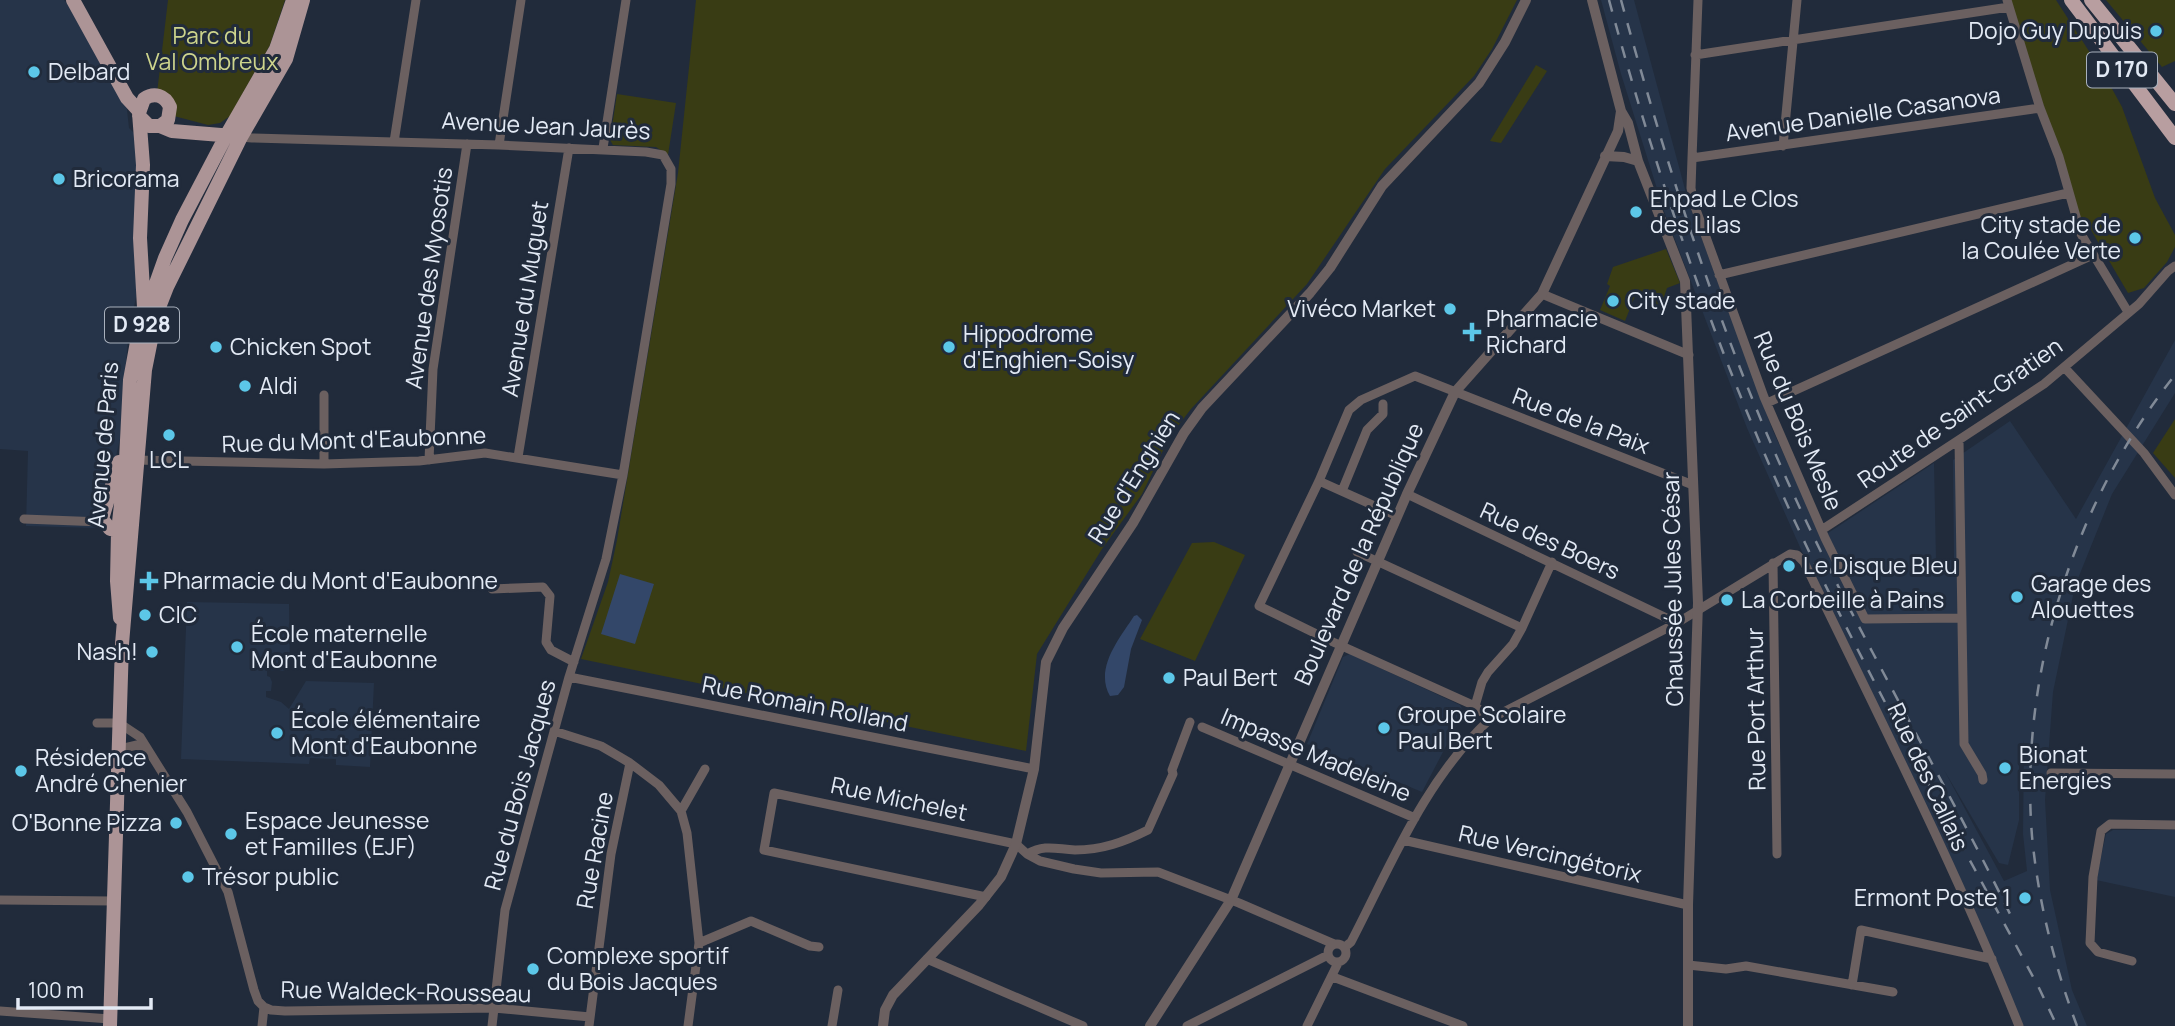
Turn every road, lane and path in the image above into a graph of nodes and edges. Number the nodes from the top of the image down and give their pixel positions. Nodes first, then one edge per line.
1 (73, 0) edge
2 (293, 0) edge
3 (303, 0) edge
4 (416, 0) edge
5 (521, 0) edge
6 (626, 0) edge
7 (1526, 0) edge
8 (1592, 0) edge
9 (1698, 0) edge
10 (1797, 0) edge
11 (2071, 0) edge
12 (2091, 0) edge
13 (2008, 3) edge
14 (1793, 39) junction
15 (1695, 55) junction
16 (265, 69) junction
17 (2175, 104) edge
18 (2040, 108) junction
19 (141, 109) junction
20 (1621, 111) junction
21 (165, 122) junction
22 (226, 136) junction
23 (241, 137) junction
24 (2175, 138) edge
25 (394, 142) junction
26 (467, 144) junction
27 (499, 145) junction
28 (1783, 145) junction
29 (569, 148) junction
30 (603, 148) junction
31 (1605, 156) junction
32 (1692, 158) junction
33 (1638, 161) junction
34 (2068, 193) junction
35 (2093, 255) junction
36 (2175, 267) edge
37 (174, 272) junction
38 (1719, 275) junction
39 (1542, 294) junction
40 (2128, 312) junction
41 (145, 317) junction
42 (1689, 355) junction
43 (2064, 368) junction
44 (1455, 392) junction
45 (324, 395) dead end
46 (1767, 403) junction
47 (1383, 404) dead end
48 (1959, 440) junction
49 (127, 441) junction
50 (518, 457) junction
51 (132, 460) junction
52 (429, 460) junction
53 (324, 464) junction
54 (623, 475) junction
55 (1320, 481) junction
56 (1693, 485) junction
57 (1342, 491) junction
58 (1407, 495) junction
59 (2175, 495) edge
60 (1397, 516) junction
61 (24, 519) dead end
62 (110, 527) junction
63 (133, 528) junction
64 (1823, 529) junction
65 (1357, 552) dead end
66 (606, 559) joint
67 (1378, 562) junction
68 (1552, 562) junction
69 (1773, 563) junction
70 (492, 589) dead end
71 (1696, 612) junction
72 (1962, 618) junction
73 (1677, 623) junction
74 (1522, 628) junction
75 (122, 644) junction
76 (1342, 646) junction
77 (574, 662) junction
78 (569, 677) junction
79 (1475, 706) junction
80 (1490, 719) junction
81 (1190, 722) dead end
82 (97, 723) dead end
83 (119, 723) junction
84 (1202, 727) dead end
85 (554, 731) junction
86 (120, 749) junction
87 (148, 751) junction
88 (630, 763) junction
89 (1290, 765) junction
90 (705, 768) dead end
91 (1034, 769) junction
92 (2051, 773) dead end
93 (2175, 774) edge
94 (1983, 780) dead end
95 (681, 811) junction
96 (1415, 818) junction
97 (2175, 825) edge
98 (1403, 840) junction
99 (1016, 844) junction
100 (1027, 854) junction
101 (1777, 854) dead end
102 (985, 897) junction
103 (0, 900) edge
104 (1231, 900) junction
105 (114, 901) junction
106 (1688, 905) junction
107 (699, 943) junction
108 (1340, 946) junction
109 (819, 947) dead end
110 (1328, 955) junction
111 (927, 959) junction
112 (1992, 959) junction
113 (2132, 961) dead end
114 (1338, 963) junction
115 (1688, 965) junction
116 (1333, 977) junction
117 (1852, 985) junction
118 (838, 990) dead end
119 (1893, 992) dead end
120 (264, 1007) junction
121 (494, 1009) junction
122 (0, 1011) edge
123 (589, 1021) edge
124 (110, 1022) edge
125 (262, 1026) edge
126 (492, 1026) edge
127 (689, 1026) edge
128 (832, 1026) edge
129 (883, 1026) edge
130 (1083, 1026) edge
131 (1150, 1026) edge
132 (1187, 1026) edge
133 (1307, 1026) edge
134 (1462, 1026) edge
135 (1688, 1026) edge
136 (2019, 1026) edge

1 - 19 main road
2 - 16 main road, Avenue de Paris / D 928
3 - 23 main road, Avenue de Paris / D 928
4 - 25 street
5 - 27 street
6 - 30 street
7 - 91 street, Rue d'Enghien
8 - 20 street, Chaussée Jules César
9 - 15 street, Rue du Bois Mesle
10 - 14 street
11 - 24 highway, D 170
12 - 17 highway, D 170
13 - 14 street
13 - 18 street
14 - 15 street
14 - 28 street
15 - 32 street, Rue du Bois Mesle
16 - 22 main road, Avenue de Paris / D 928
16 - 23 street, Avenue de Paris
18 - 28 street, Avenue Danielle Casanova
18 - 34 street
19 - 21 main road
19 - 21 main road
19 - 41 main road
20 - 31 street, Boulevard de la République
20 - 33 street, Chaussée Jules César
21 - 22 main road, Avenue Jean Jaurès
22 - 23 main road, Avenue Jean Jaurès
22 - 37 main road
22 - 41 main road, Avenue de Paris / D 928
23 - 25 street, Avenue Jean Jaurès
23 - 37 main road, Avenue de Paris / D 928
25 - 26 street, Avenue Jean Jaurès
26 - 27 street, Avenue Jean Jaurès
26 - 52 street, Avenue des Myosotis
27 - 29 street, Avenue Jean Jaurès
28 - 32 street, Avenue Danielle Casanova
29 - 30 street, Avenue Jean Jaurès
29 - 50 street, Avenue du Muguet
30 - 54 street, Avenue Jean Jaurès
31 - 33 street
31 - 39 street, Boulevard de la République
32 - 38 street, Rue du Bois Mesle
33 - 42 street, Chaussée Jules César
34 - 35 street
34 - 38 street
35 - 40 street
35 - 46 street
36 - 40 street, Route de Saint-Gratien
37 - 51 main road, Avenue de Paris / D 928
38 - 46 street, Rue du Bois Mesle
39 - 42 street
39 - 44 street, Boulevard de la République
40 - 43 street, Route de Saint-Gratien
41 - 49 main road, Avenue de Paris / D 928
42 - 56 street, Chaussée Jules César
43 - 48 street, Route de Saint-Gratien
43 - 59 street
44 - 55 street, Rue de la Paix
44 - 56 street, Rue de la Paix
44 - 58 street, Boulevard de la République
45 - 53 street
46 - 64 street, Rue du Bois Mesle
47 - 57 street
48 - 64 street, Route de Saint-Gratien
48 - 72 street
49 - 51 main road, Avenue de Paris / D 928
49 - 62 main road
50 - 52 street, Rue du Mont d'Eaubonne
50 - 54 street, Rue du Mont d'Eaubonne
51 - 53 street, Rue du Mont d'Eaubonne
51 - 62 main road, Avenue de Paris / D 928
51 - 63 main road, Avenue de Paris / D 928
52 - 53 street, Rue du Mont d'Eaubonne
54 - 66 street, Avenue Jean Jaurès
55 - 57 street
55 - 76 street, Rue de la Paix
56 - 71 street, Chaussée Jules César
57 - 60 street
58 - 60 street, Boulevard de la République
58 - 68 street, Rue des Boers
60 - 67 street, Boulevard de la République
61 - 62 street
62 - 63 main road
62 - 75 main road, Avenue de Paris / D 928
63 - 75 main road, Avenue de Paris / D 928
64 - 72 street, Rue du Bois Mesle
65 - 67 street
66 - 77 street, Rue du Bois Jacques
67 - 74 street
67 - 76 street, Boulevard de la République
68 - 73 street, Rue des Boers
68 - 74 street
69 - 71 street
69 - 101 street, Rue Port Arthur
69 - 112 street, Rue des Callais
70 - 77 street
71 - 73 street
71 - 106 street, Chaussée Jules César
72 - 94 street
73 - 80 street
74 - 79 street
75 - 83 main road, Avenue de Paris / D 928
76 - 79 street
76 - 89 street, Boulevard de la République
77 - 78 street, Rue du Bois Jacques
78 - 85 street, Rue du Bois Jacques
78 - 91 street, Rue Romain Rolland
79 - 80 street
80 - 96 street
81 - 100 street
82 - 83 street
83 - 86 main road, Avenue de Paris / D 928
83 - 87 street
84 - 89 street, Impasse Madeleine
85 - 88 street
85 - 121 street, Rue du Bois Jacques
86 - 87 street
86 - 105 main road, Avenue de Paris / D 928
87 - 120 street
88 - 95 street
88 - 123 street, Rue Racine
89 - 96 street, Impasse Madeleine
89 - 104 street, Boulevard de la République
90 - 95 street
91 - 99 street, Rue d'Enghien
92 - 93 street
95 - 107 street
96 - 98 street
97 - 113 street
98 - 106 street, Rue Vercingétorix
98 - 108 street
99 - 100 street
99 - 102 street, Rue d'Enghien
99 - 102 street, Rue Michelet
100 - 104 street
102 - 111 street, Rue d'Enghien
103 - 105 street
104 - 108 street
104 - 131 street, Boulevard de la République
105 - 124 main road, Avenue de Paris / D 928
106 - 115 street, Chaussée Jules César
107 - 109 street
107 - 127 street
108 - 110 street
108 - 114 street
110 - 114 street
110 - 132 street
111 - 129 street, Rue d'Enghien
111 - 130 street
112 - 117 street
112 - 136 street, Rue des Callais
114 - 116 street
115 - 117 street
115 - 135 street, Chaussée Jules César
116 - 133 street
116 - 134 street
117 - 119 street
118 - 128 street
120 - 121 street, Rue Waldeck-Rousseau
120 - 125 street
121 - 123 street, Rue Waldeck-Rousseau
121 - 126 street, Rue du Bois Jacques
122 - 124 street

